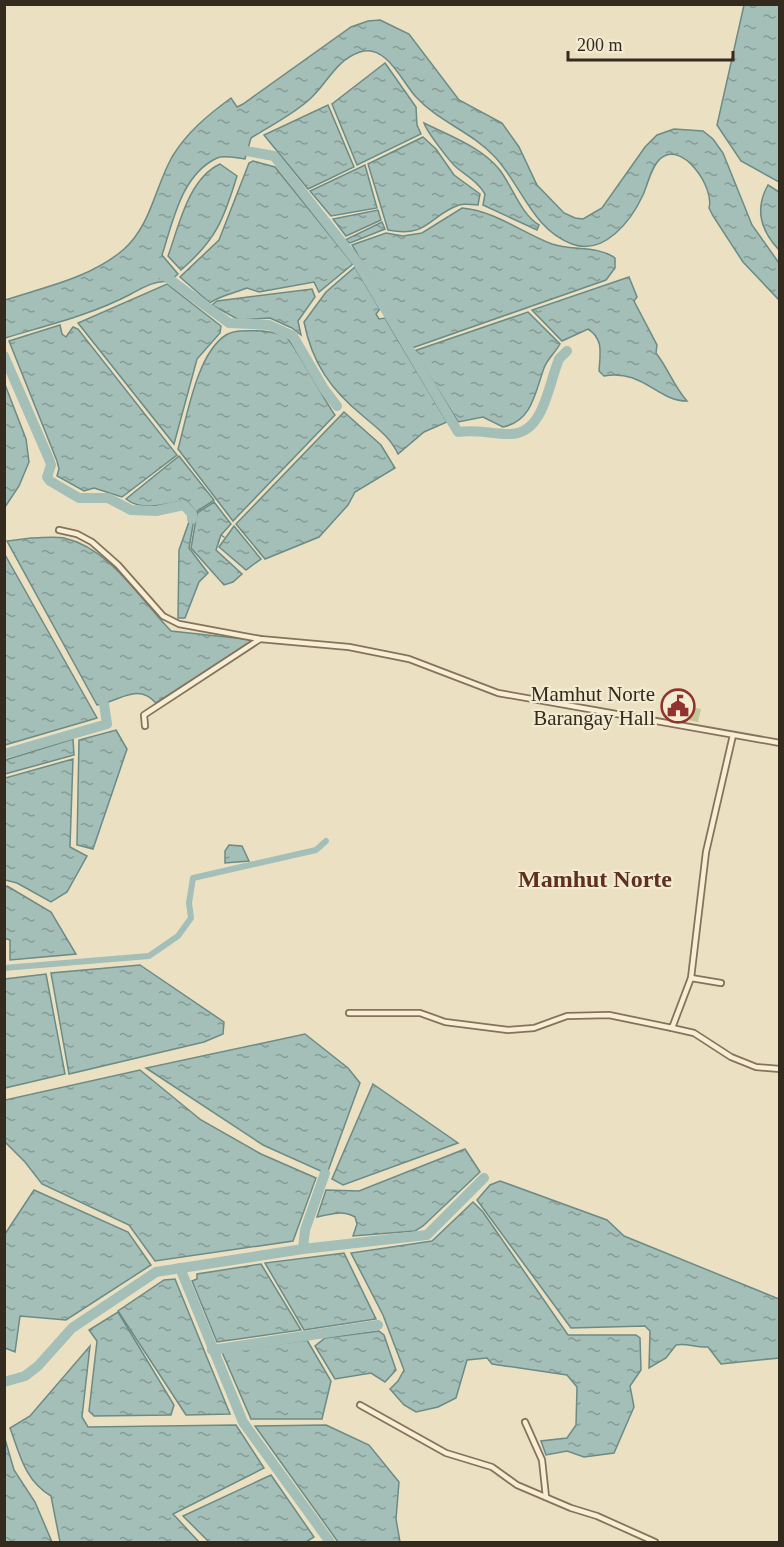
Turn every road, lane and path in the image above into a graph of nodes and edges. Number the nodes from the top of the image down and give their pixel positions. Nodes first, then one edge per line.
1 (59, 530) dead end
2 (260, 639) junction
3 (145, 726) dead end
4 (733, 735) junction
5 (780, 743) edge
6 (691, 978) junction
7 (721, 983) dead end
8 (349, 1013) dead end
9 (672, 1028) junction
10 (780, 1069) edge
11 (360, 1406) dead end
12 (525, 1422) dead end
13 (546, 1497) junction
14 (655, 1542) edge

1 - 2 street
2 - 3 street
2 - 4 street
4 - 5 street
4 - 6 street
6 - 7 street
6 - 9 street
8 - 9 street
9 - 10 street
11 - 13 street
12 - 13 street
13 - 14 street

